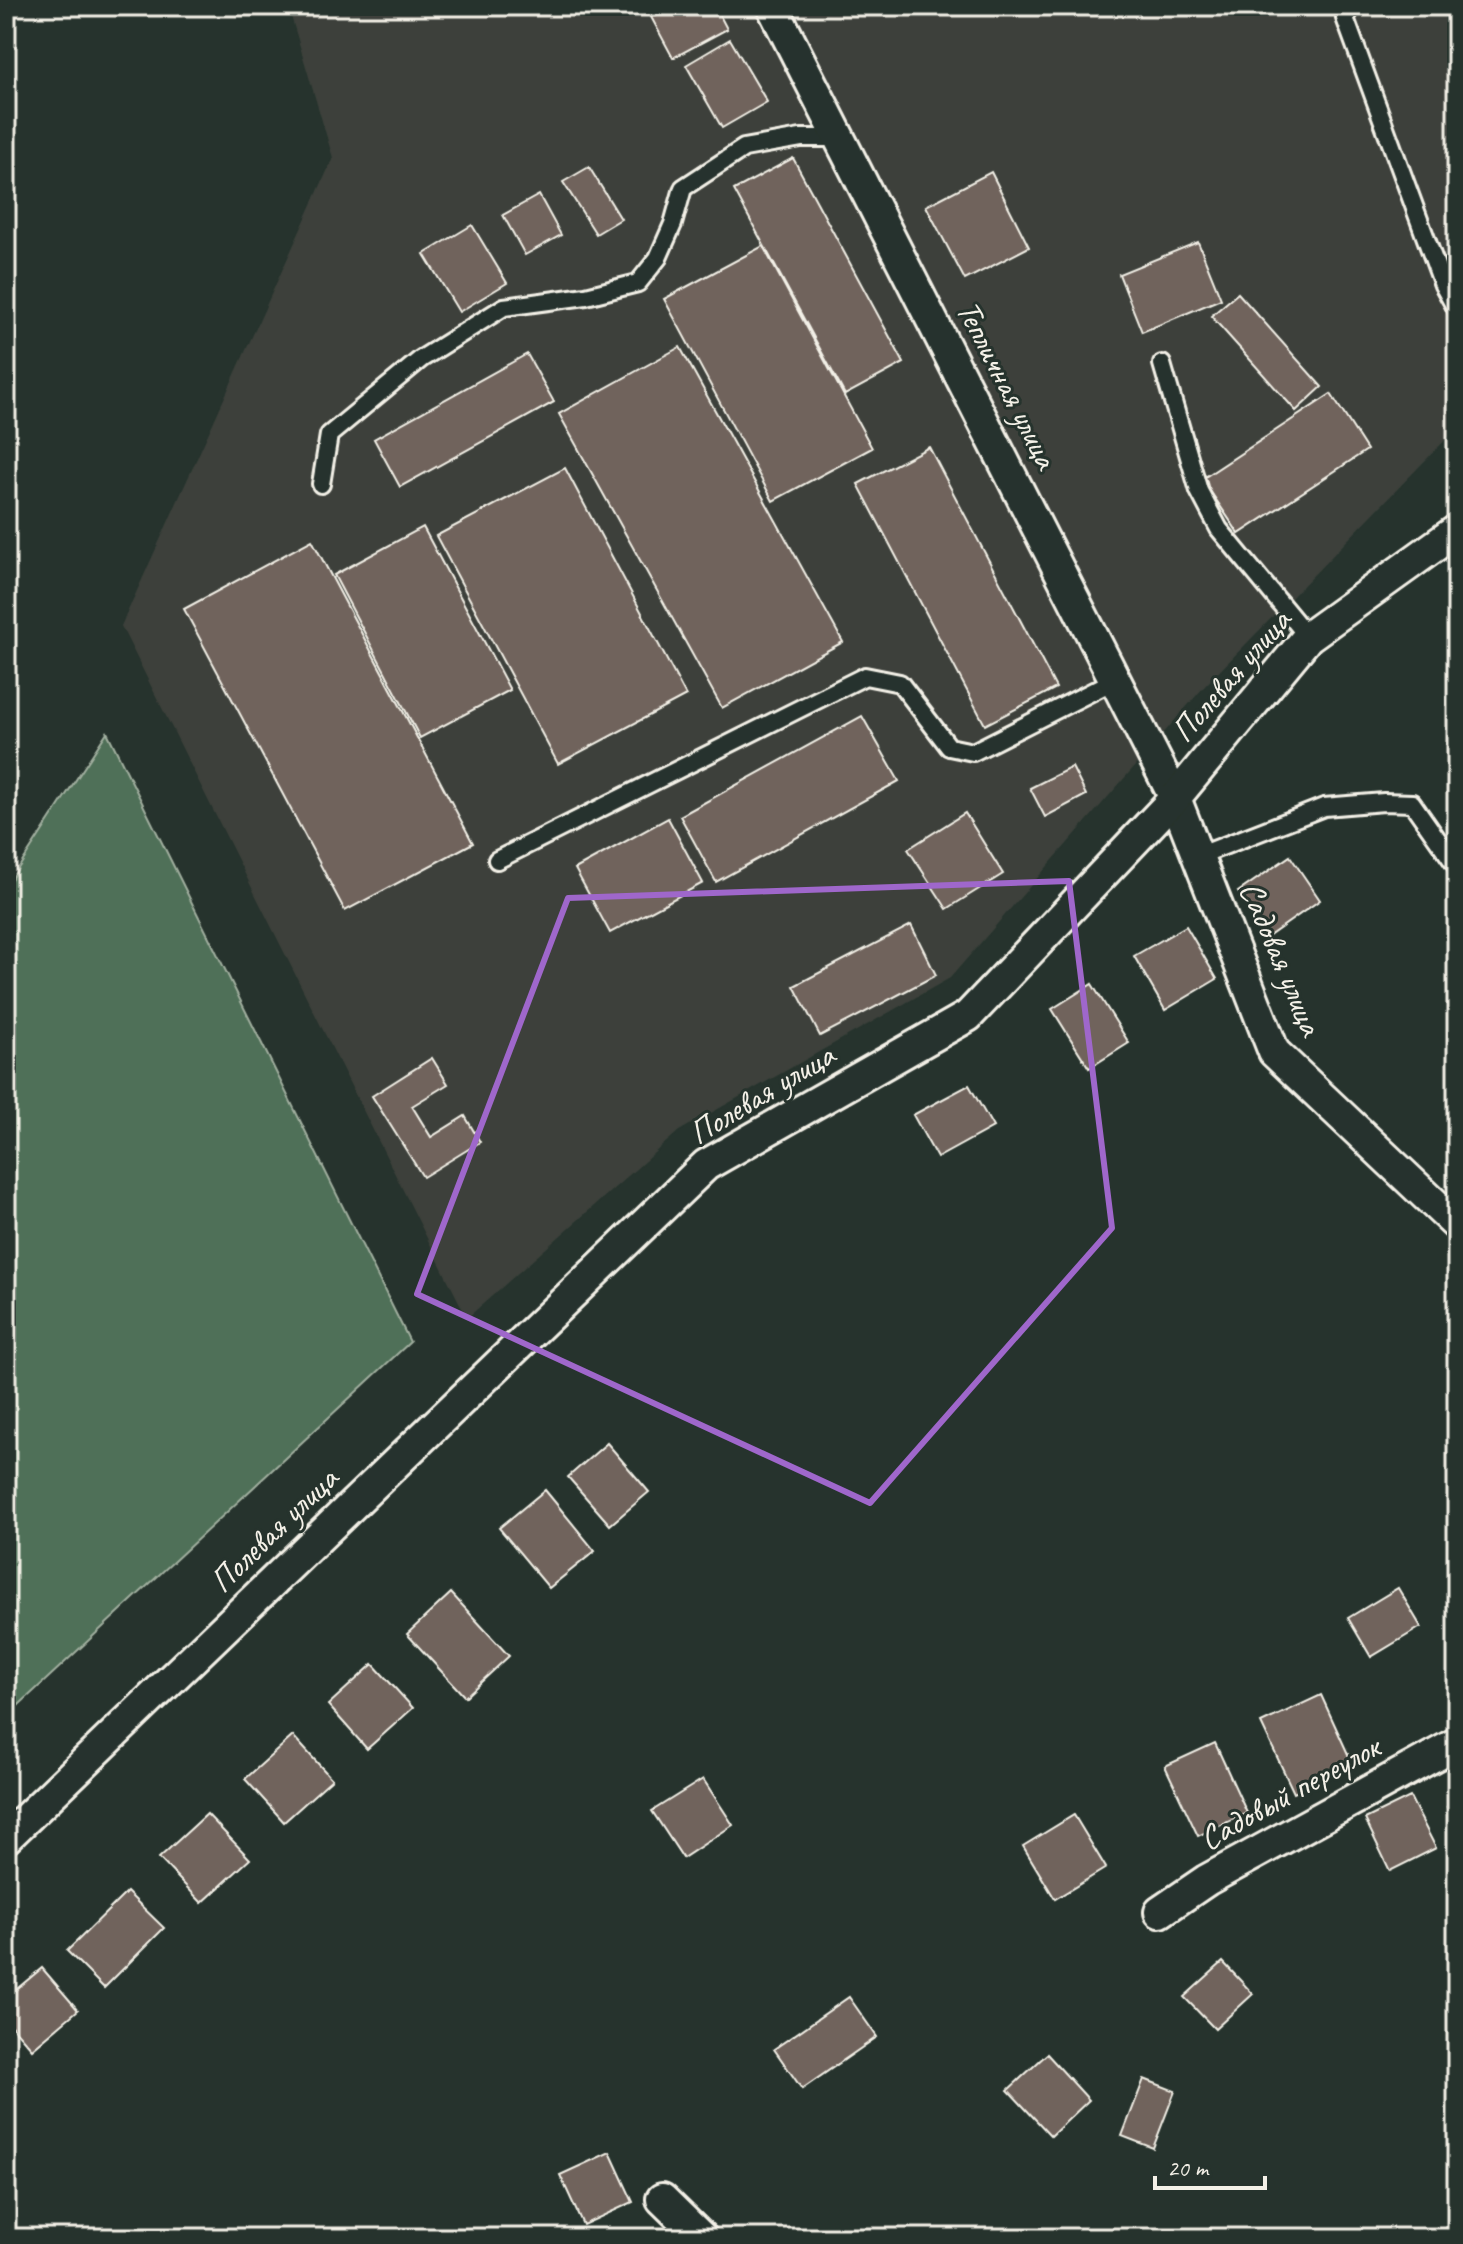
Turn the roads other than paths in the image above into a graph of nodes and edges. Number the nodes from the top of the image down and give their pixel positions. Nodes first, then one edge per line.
1 (772, 6) edge
2 (1353, 6) edge
3 (839, 138) junction
4 (1457, 310) edge
5 (1162, 364) dead end
6 (321, 484) dead end
7 (1457, 530) edge
8 (1308, 637) junction
9 (1117, 679) junction
10 (1175, 798) junction
11 (1198, 856) junction
12 (497, 860) dead end
13 (1457, 867) edge
14 (1457, 1225) edge
15 (1457, 1743) edge
16 (6, 1838) edge
17 (1160, 1912) dead end
18 (662, 2199) dead end
19 (702, 2238) edge

1 - 3 street, Тепличная улица
2 - 4 lane
3 - 6 lane
3 - 9 street, Тепличная улица
5 - 8 lane
7 - 8 street, Полевая улица
8 - 10 street, Полевая улица
9 - 10 street, Тепличная улица
9 - 12 lane
10 - 11 street, Садовая улица
10 - 16 street, Полевая улица
11 - 13 lane
11 - 14 street, Садовая улица
15 - 17 street, Садовый переулок
18 - 19 street

